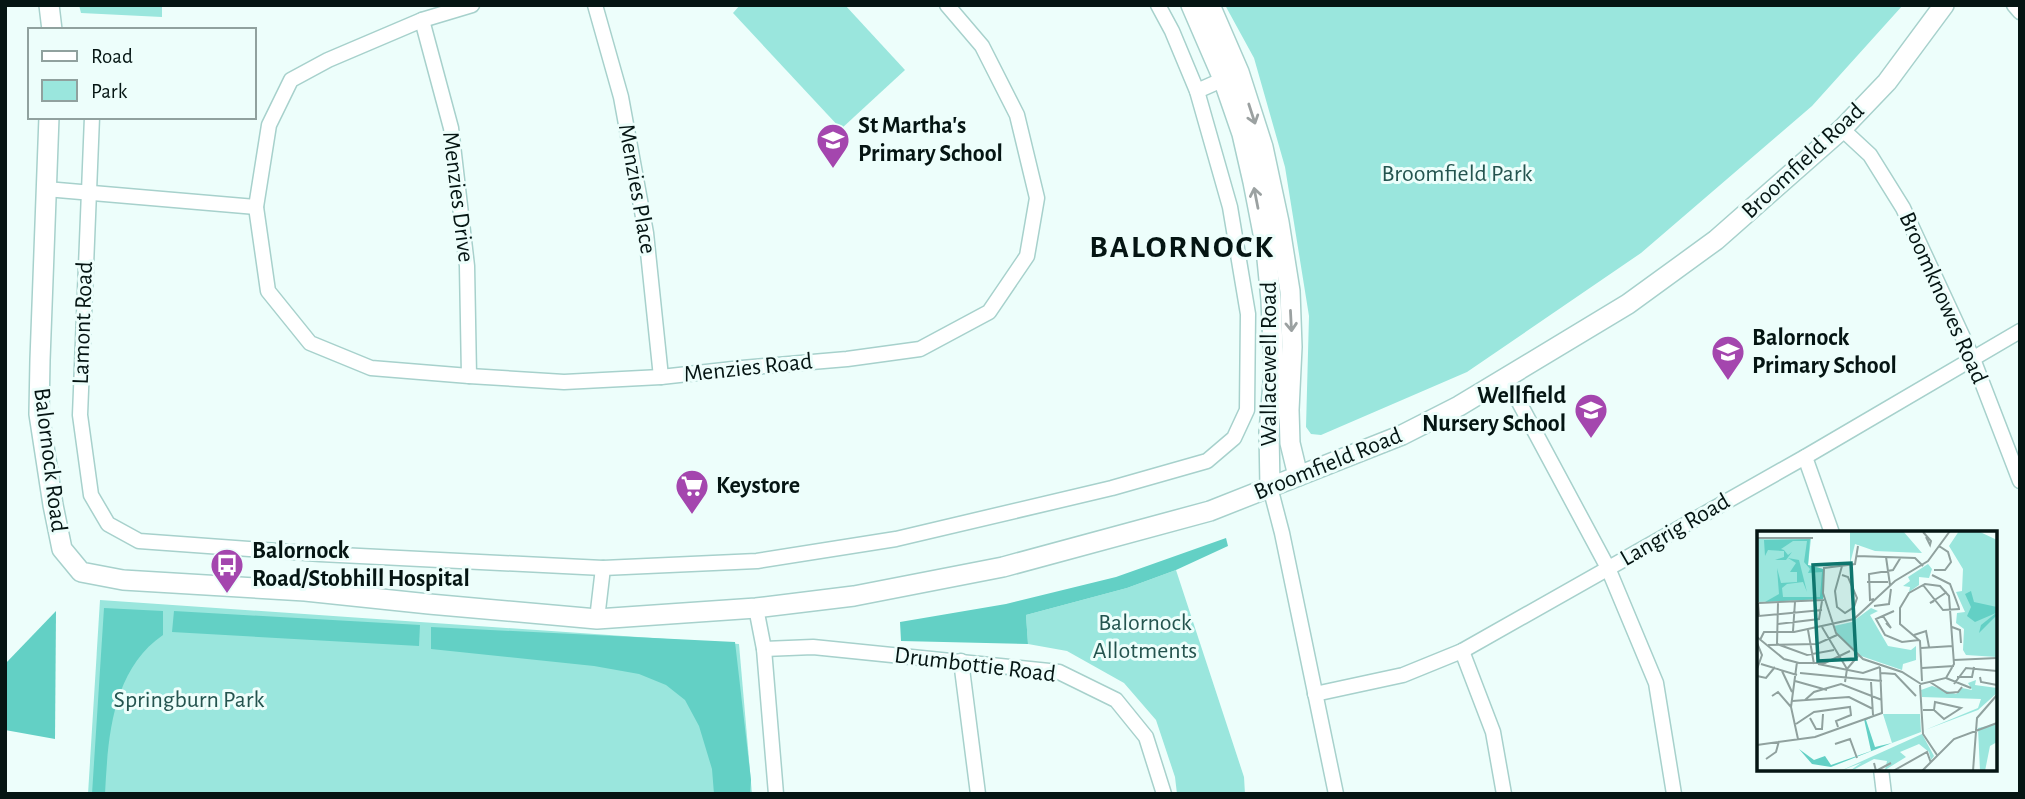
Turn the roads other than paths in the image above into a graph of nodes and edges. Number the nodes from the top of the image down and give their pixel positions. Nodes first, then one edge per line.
1 (49, 5) edge
2 (472, 5) edge
3 (595, 5) edge
4 (947, 5) edge
5 (1158, 5) edge
6 (1191, 5) edge
7 (1210, 5) edge
8 (1944, 5) edge
9 (2014, 5) edge
10 (2020, 12) edge
11 (422, 20) junction
12 (52, 28) edge
13 (1231, 75) junction
14 (1197, 91) junction
15 (49, 119) edge
16 (92, 119) edge
17 (1842, 129) junction
18 (46, 189) junction
19 (88, 192) junction
20 (256, 207) junction
21 (2020, 331) edge
22 (1973, 359) junction
23 (469, 376) junction
24 (661, 377) junction
25 (1506, 378) junction
26 (1805, 457) junction
27 (1298, 476) junction
28 (2020, 481) edge
29 (1270, 487) junction
30 (108, 524) joint
31 (1831, 531) edge
32 (757, 561) joint
33 (603, 568) junction
34 (1608, 568) junction
35 (757, 608) junction
36 (597, 619) junction
37 (764, 649) junction
38 (1462, 652) junction
39 (961, 661) junction
40 (1315, 694) junction
41 (1881, 771) edge
42 (776, 794) edge
43 (978, 794) edge
44 (1164, 794) edge
45 (1336, 794) edge
46 (1504, 794) edge
47 (1674, 794) edge
48 (1884, 794) edge

1 - 12 street
2 - 11 street, Menzies Road
3 - 24 street, Menzies Place
4 - 24 street, Menzies Road
5 - 14 street, Wallacewell Road
6 - 13 street, Wallacewell Road
7 - 13 street, Wallacewell Road
8 - 17 street, Broomfield Road
9 - 10 street
11 - 20 street, Menzies Road
11 - 23 street, Menzies Drive
13 - 14 street
13 -> 27 street, Wallacewell Road
29 -> 13 street, Wallacewell Road
14 - 32 street, Wallacewell Road
15 - 18 street, Balornock Road
16 - 19 street, Lamont Road
17 - 22 street, Broomknowes Road
17 - 25 street, Broomfield Road
18 - 19 street
18 - 36 street, Balornock Road
19 - 20 street
19 - 30 street, Lamont Road
20 - 23 street, Menzies Road
21 - 22 street, Langrig Road
22 - 26 street, Langrig Road
22 - 28 street, Broomknowes Road
23 - 24 street, Menzies Road
25 - 27 street, Broomfield Road
25 - 34 street
26 - 31 street
26 - 34 street, Langrig Road
27 - 29 street, Broomfield Road
29 - 35 street, Broomfield Road
29 - 40 street
30 - 33 street, Balornock Road
32 - 33 street, Balornock Road
33 - 36 street
34 - 38 street, Langrig Road
34 - 47 street
35 - 36 street, Balornock Road
35 - 37 street
37 - 39 street, Drumbottie Road
37 - 42 street
38 - 40 street, Langrig Road
38 - 46 street
39 - 43 street
39 - 44 street, Drumbottie Road
40 - 45 street
41 - 48 street

